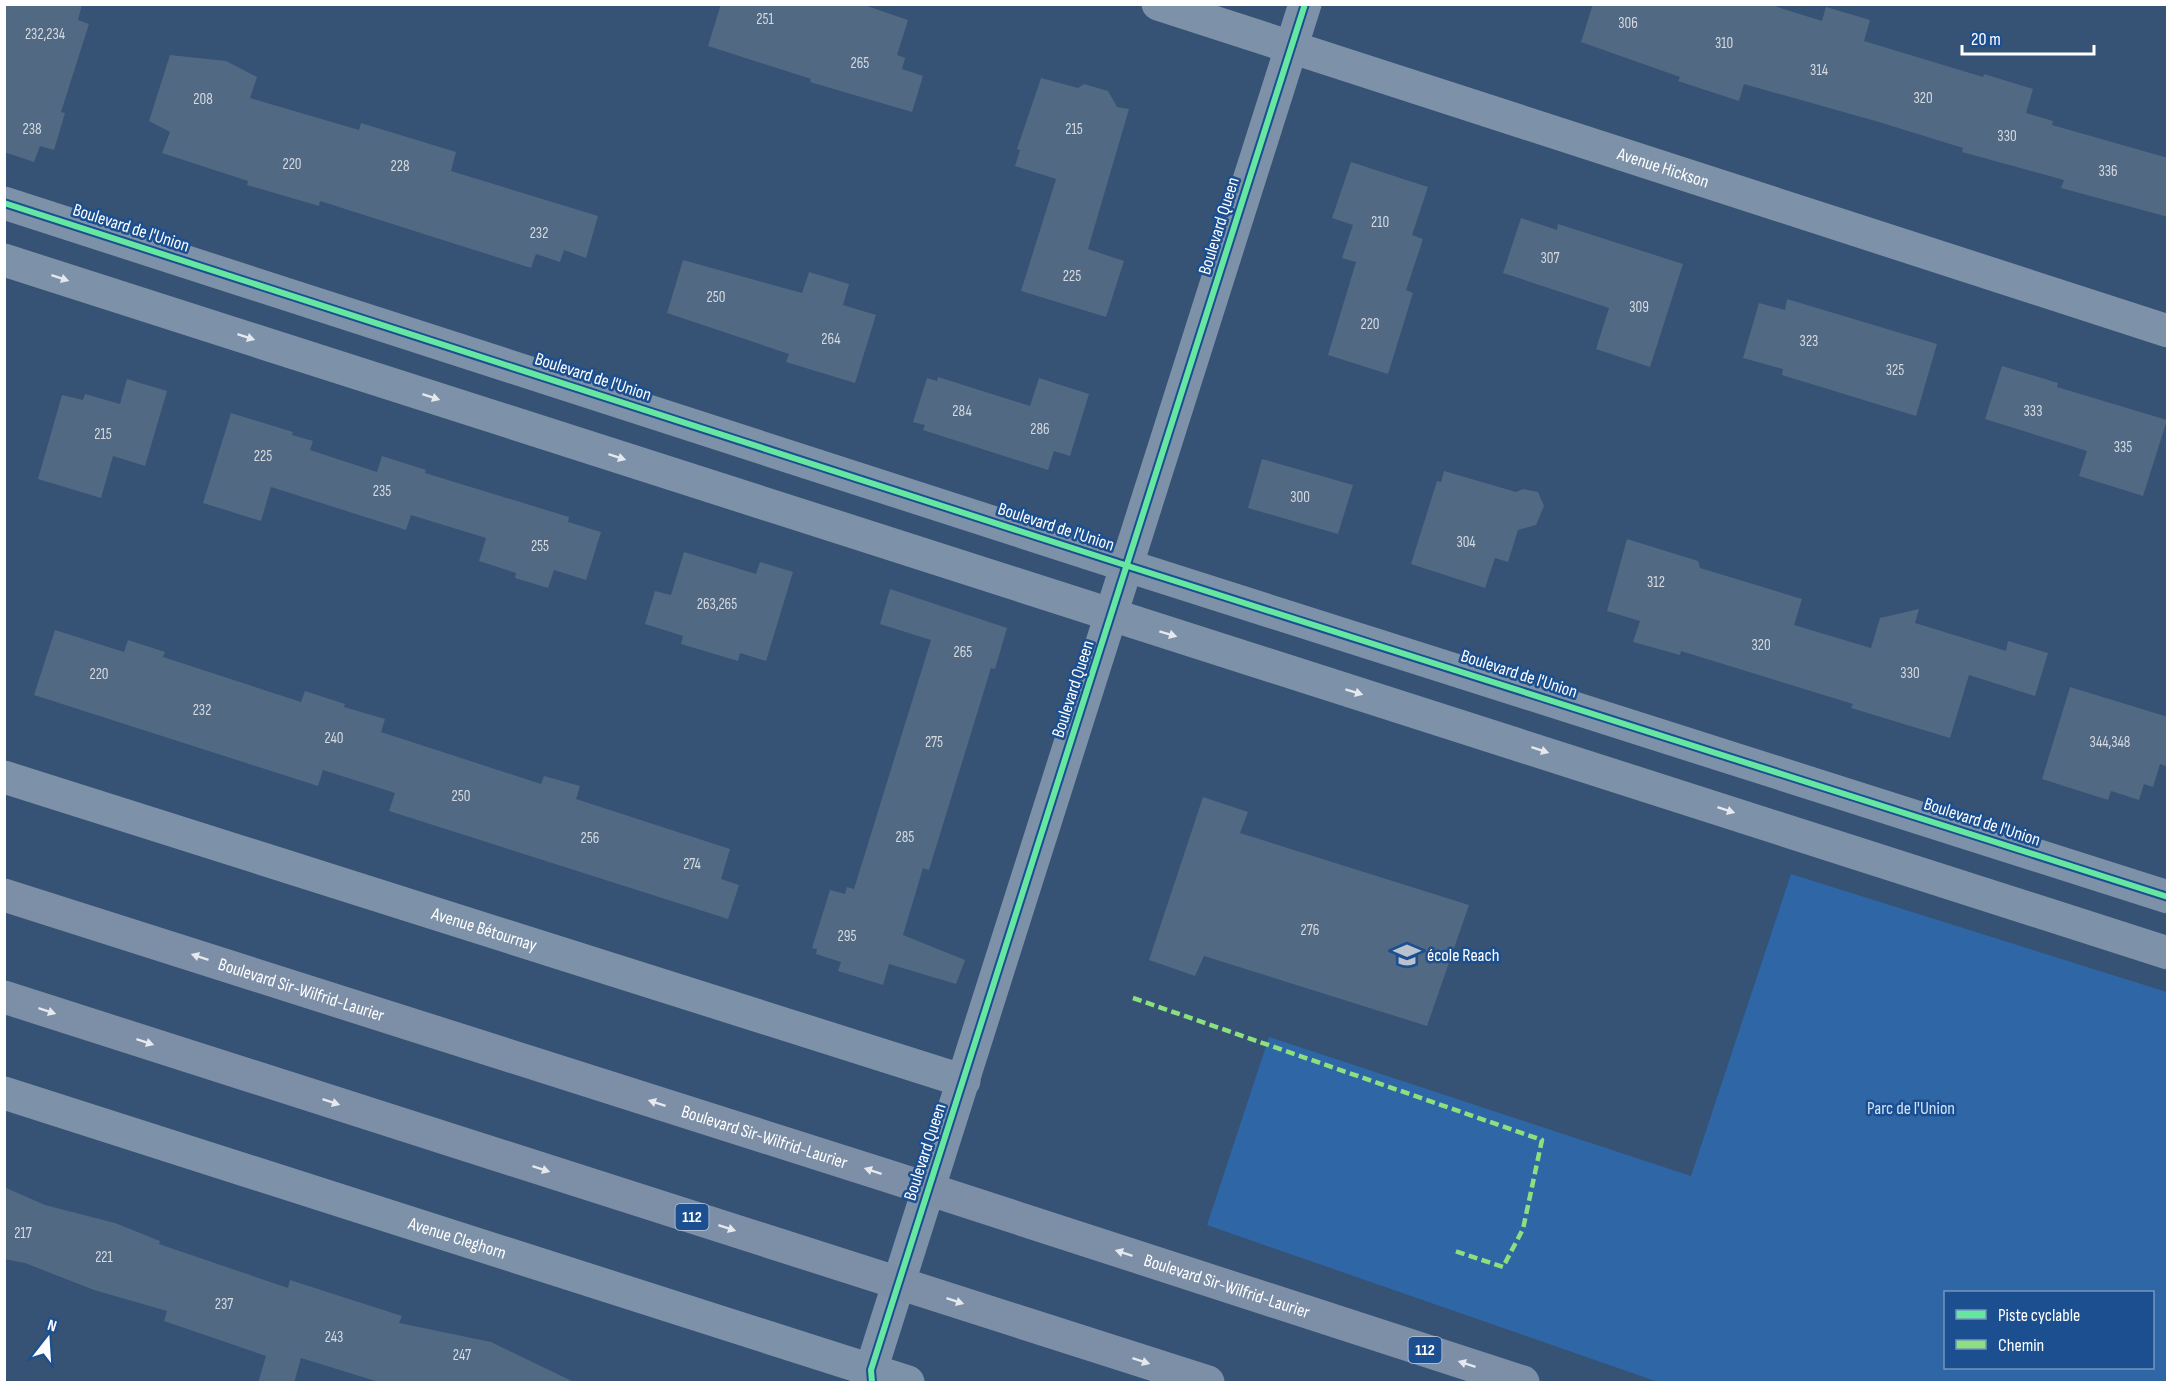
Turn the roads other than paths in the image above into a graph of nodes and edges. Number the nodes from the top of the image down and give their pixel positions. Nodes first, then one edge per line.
1 (1158, 4) edge
2 (1305, 4) edge
3 (1291, 47) junction
4 (4, 202) edge
5 (4, 260) edge
6 (2168, 331) edge
7 (1128, 566) junction
8 (1112, 616) junction
9 (4, 777) edge
10 (4, 895) edge
11 (2168, 897) edge
12 (2168, 952) edge
13 (4, 998) edge
14 (964, 1081) junction
15 (4, 1093) edge
16 (928, 1190) junction
17 (899, 1283) junction
18 (867, 1378) edge
19 (908, 1383) edge
20 (1208, 1383) edge
21 (1523, 1383) edge

1 - 3 street, Avenue Hickson
2 - 3 street, Boulevard Queen
3 - 6 street, Avenue Hickson
3 - 7 street, Boulevard Queen
4 - 7 street, Boulevard de l'Union
5 -> 8 street
7 - 8 street, Boulevard Queen
7 - 11 street, Boulevard de l'Union
8 -> 12 street
8 - 14 street, Boulevard Queen
9 - 14 street, Avenue Bétournay
16 -> 10 main road, Boulevard Sir-Wilfrid-Laurier / 112
13 -> 17 main road, 112
14 - 16 street, Boulevard Queen
15 - 18 street, Avenue Cleghorn
16 - 17 street, Boulevard Queen
21 -> 16 main road, Boulevard Sir-Wilfrid-Laurier / 112
17 - 18 street, Boulevard Queen
17 -> 20 main road, 112
18 - 19 street, Avenue Cleghorn

